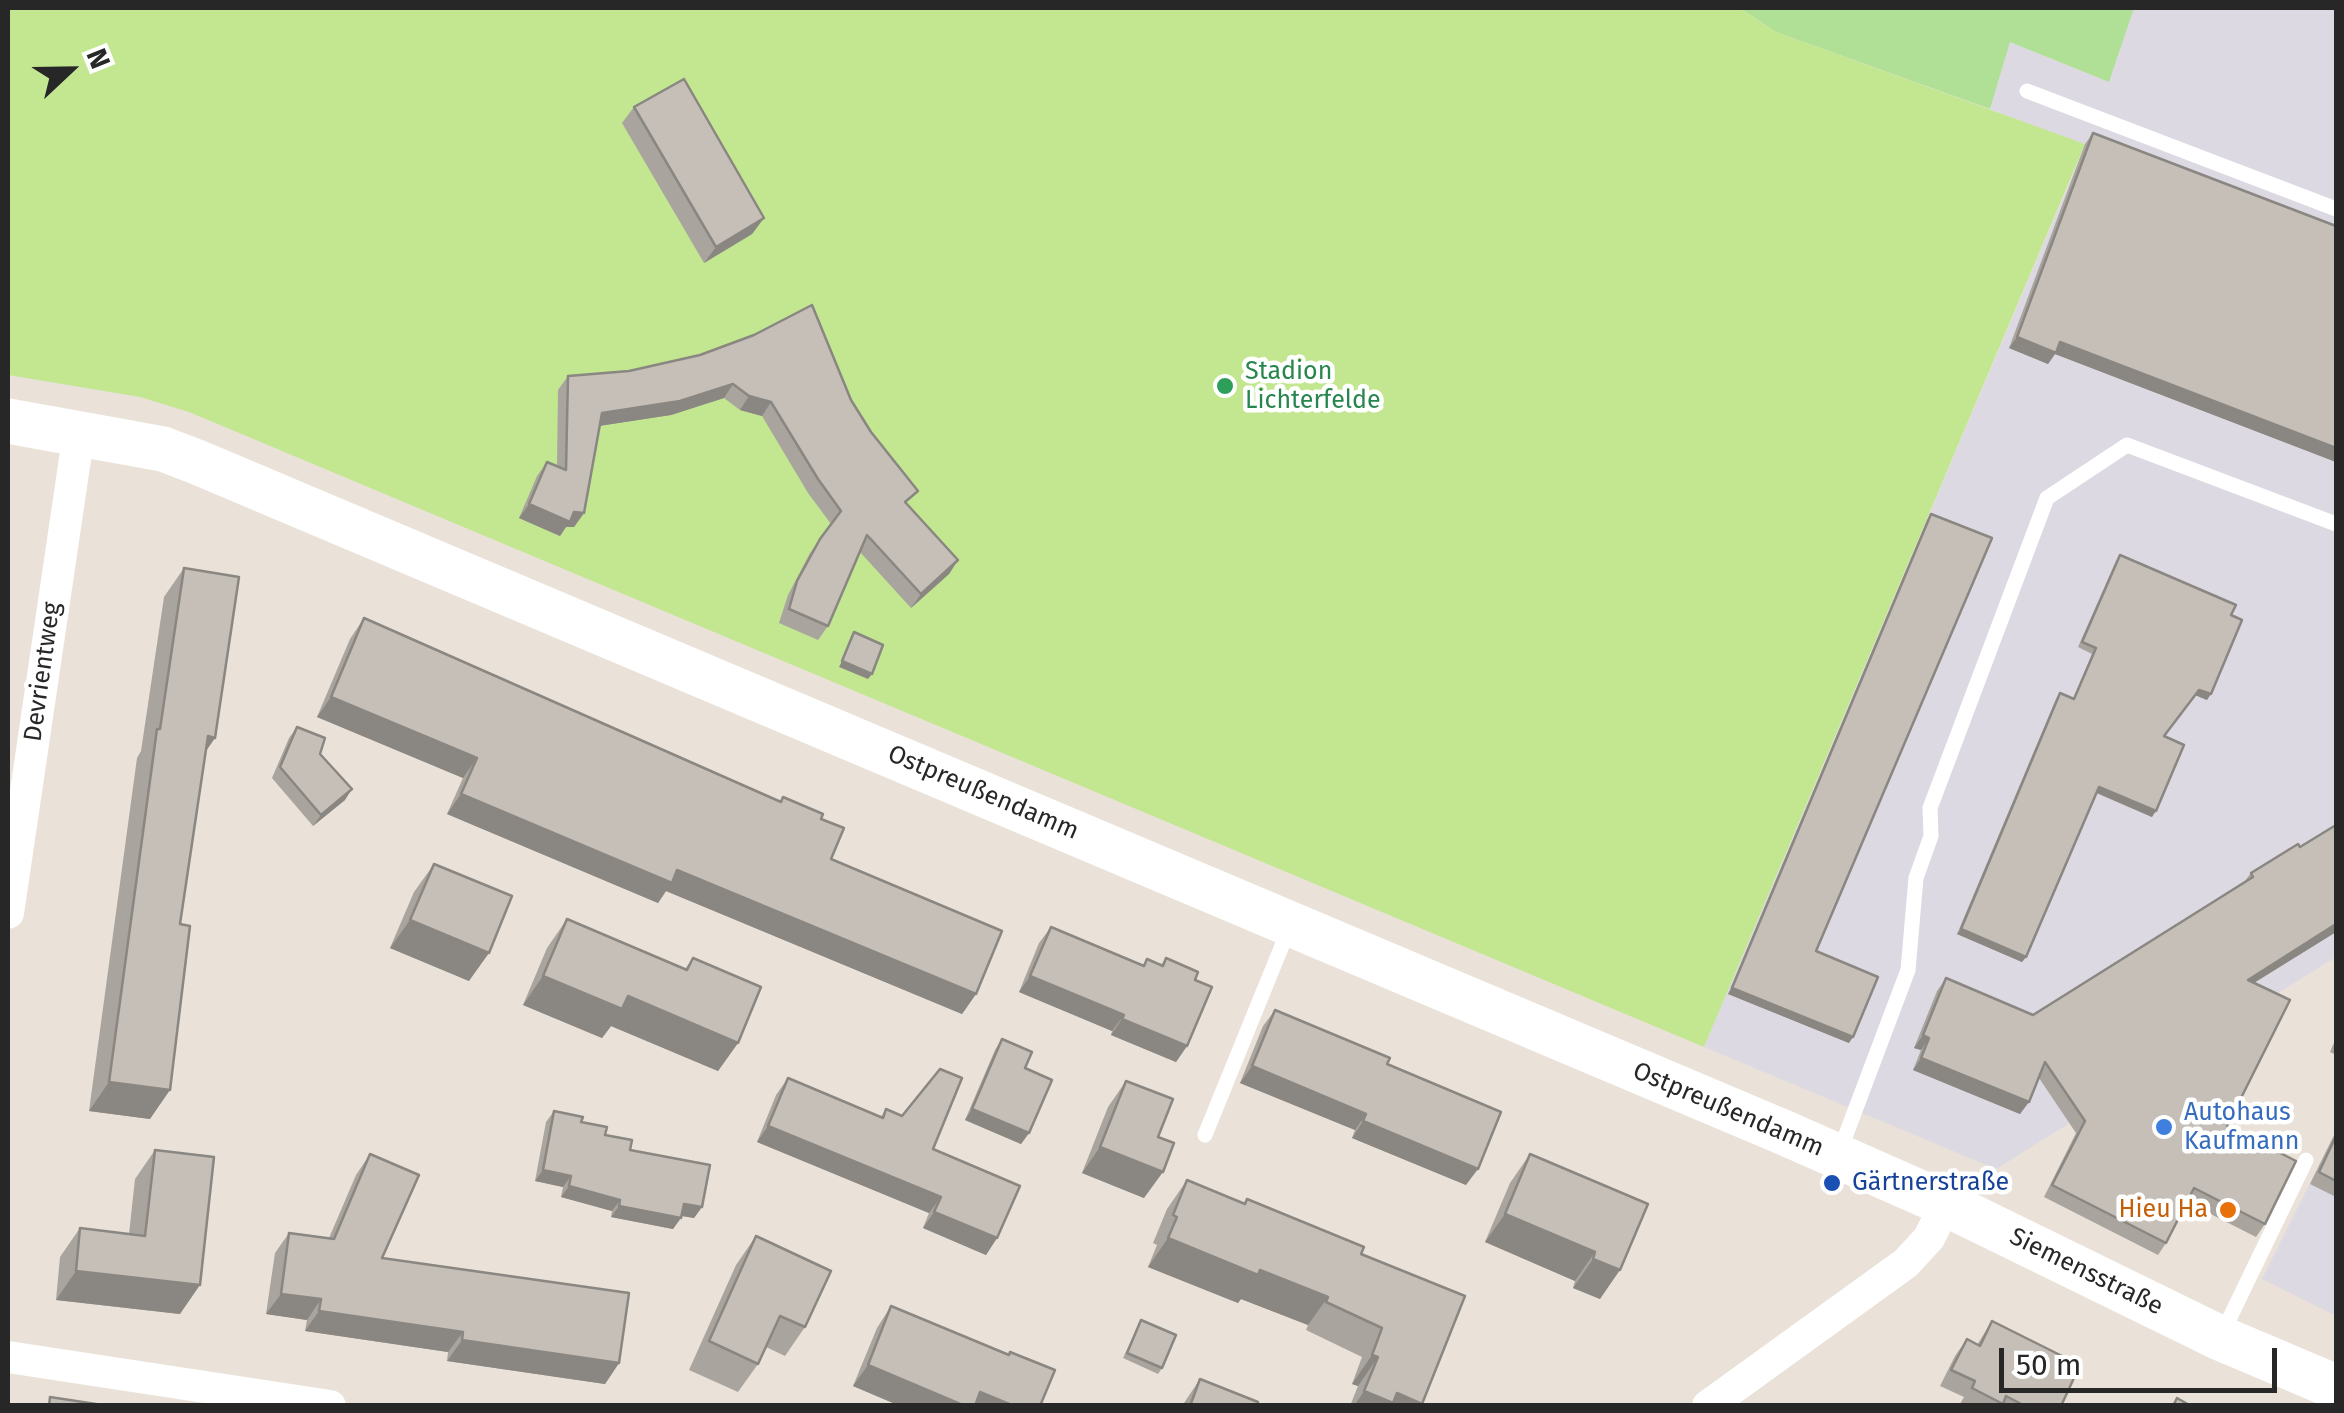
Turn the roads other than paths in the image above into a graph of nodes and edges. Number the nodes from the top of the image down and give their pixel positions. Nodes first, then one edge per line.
1 (2026, 91) dead end
2 (2336, 208) edge
3 (8, 421) edge
4 (79, 432) junction
5 (2336, 524) edge
6 (8, 912) edge
7 (1290, 925) junction
8 (1206, 1136) dead end
9 (1838, 1157) junction
10 (2306, 1160) dead end
11 (1946, 1204) junction
12 (2220, 1338) junction
13 (8, 1356) edge
14 (2336, 1388) edge
15 (330, 1406) edge
16 (1708, 1406) edge

1 - 2 lane
3 - 4 street, Ostpreußendamm
4 - 6 street, Devrientweg
4 - 7 street, Ostpreußendamm
5 - 9 lane
7 - 8 lane
7 - 9 street, Ostpreußendamm
9 - 11 street, Ostpreußendamm
10 - 12 lane
11 - 12 street, Siemensstraße
11 - 16 street
12 - 14 street, Siemensstraße
13 - 15 street

